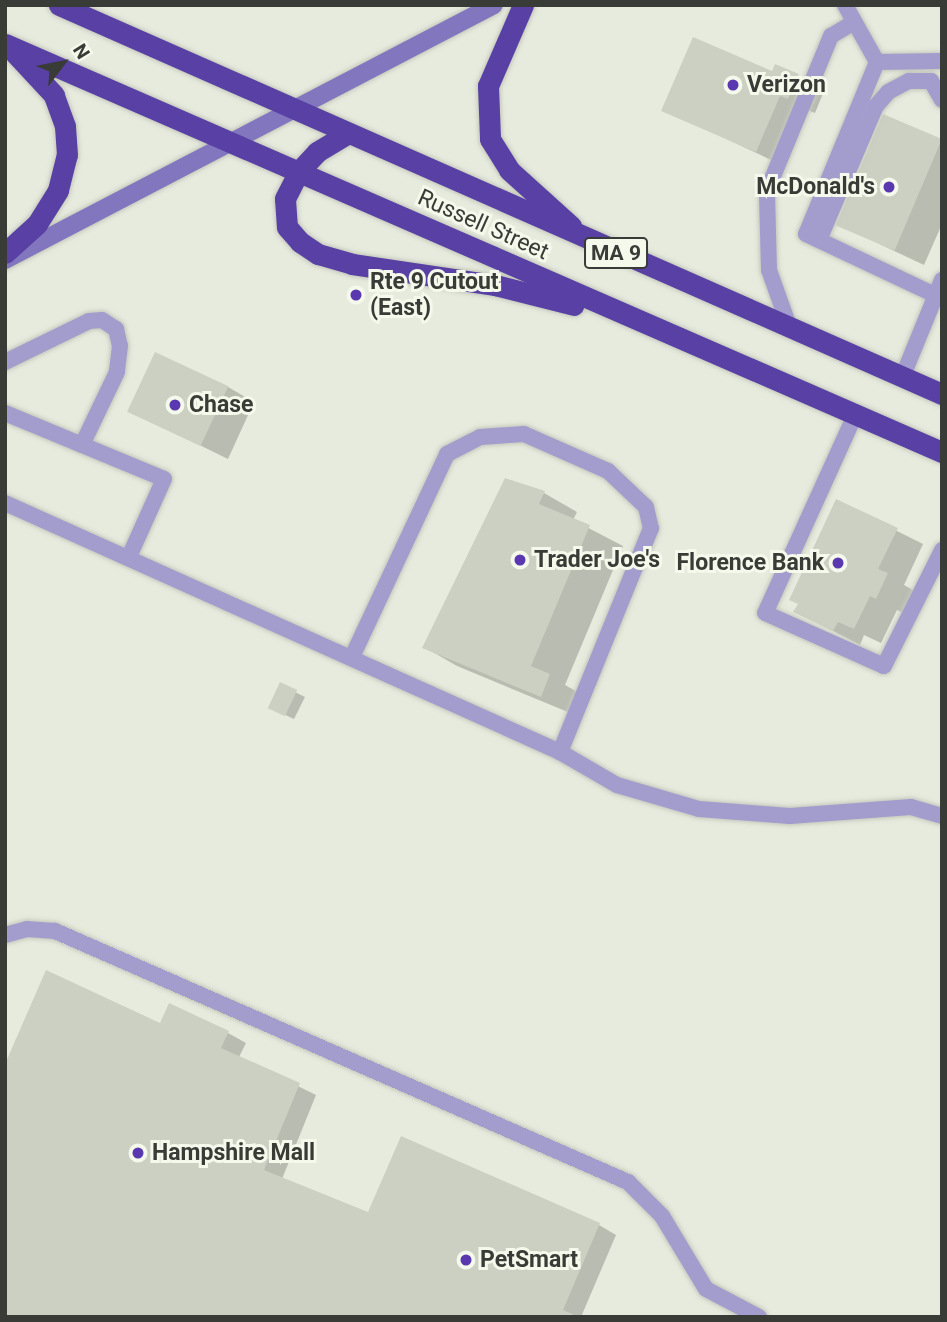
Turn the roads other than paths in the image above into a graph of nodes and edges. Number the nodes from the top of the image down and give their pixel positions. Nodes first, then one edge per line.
1 (59, 5) edge
2 (494, 5) edge
3 (523, 5) edge
4 (845, 5) edge
5 (855, 22) junction
6 (6, 44) edge
7 (942, 61) edge
8 (877, 62) junction
9 (937, 82) edge
10 (942, 100) edge
11 (291, 111) junction
12 (345, 135) junction
13 (234, 142) junction
14 (299, 171) junction
15 (586, 240) junction
16 (820, 240) junction
17 (5, 253) edge
18 (5, 260) edge
19 (939, 288) edge
20 (629, 319) junction
21 (790, 329) junction
22 (5, 362) edge
23 (902, 378) junction
24 (942, 394) edge
25 (5, 413) edge
26 (855, 415) junction
27 (82, 445) junction
28 (942, 452) edge
29 (5, 503) edge
30 (942, 550) edge
31 (129, 557) junction
32 (352, 657) junction
33 (561, 751) junction
34 (942, 816) edge
35 (5, 934) edge
36 (759, 1317) edge

1 - 11 highway, Russell Street / MA 9
2 - 11 main road
3 - 15 highway
4 - 5 lane
5 - 8 lane
5 - 21 lane
6 - 13 highway, Russell Street / MA 9
6 - 17 highway
7 - 8 lane
8 - 16 lane
9 - 10 lane
9 - 16 lane
11 - 12 highway, Russell Street / MA 9
11 - 13 main road
12 - 14 highway
12 - 15 highway, Russell Street / MA 9
13 - 14 highway, Russell Street / MA 9
13 - 18 main road
14 - 20 highway, Russell Street / MA 9
14 - 20 highway
15 - 21 highway, Russell Street / MA 9
16 - 19 lane
19 - 23 lane
20 - 26 highway, Russell Street / MA 9
21 - 23 highway, Russell Street / MA 9
22 - 27 lane
23 - 24 highway, Russell Street / MA 9
25 - 27 lane
26 - 28 highway, Russell Street / MA 9
26 - 30 lane
27 - 31 lane
29 - 31 lane
31 - 32 lane
32 - 33 lane
32 - 33 lane
33 - 34 lane
35 - 36 lane

